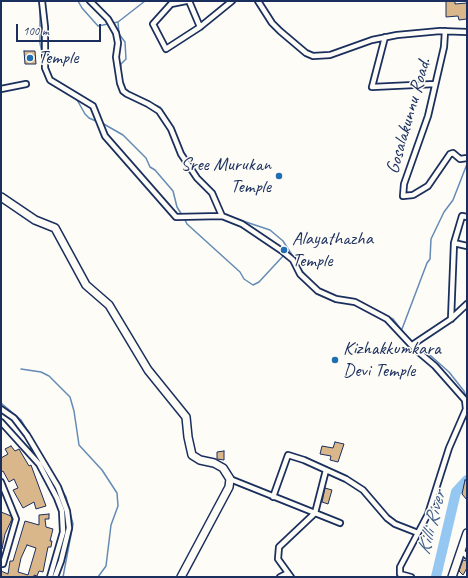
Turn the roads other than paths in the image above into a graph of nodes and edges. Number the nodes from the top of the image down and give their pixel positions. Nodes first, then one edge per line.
1 (42, 1) edge
2 (90, 1) edge
3 (188, 1) edge
4 (232, 1) edge
5 (258, 1) edge
6 (200, 27) junction
7 (445, 31) junction
8 (467, 32) edge
9 (385, 37) junction
10 (26, 84) dead end
11 (435, 84) junction
12 (1, 89) edge
13 (467, 158) edge
14 (1, 197) edge
15 (222, 216) junction
16 (467, 217) edge
17 (454, 243) junction
18 (467, 246) edge
19 (467, 304) edge
20 (451, 318) junction
21 (412, 345) junction
22 (1, 409) edge
23 (1, 422) edge
24 (326, 470) junction
25 (230, 479) junction
26 (1, 482) edge
27 (273, 497) junction
28 (315, 513) junction
29 (340, 523) dead end
30 (418, 533) junction
31 (467, 533) edge
32 (461, 551) junction
33 (467, 556) edge
34 (1, 564) edge
35 (290, 575) edge
36 (50, 577) edge
37 (55, 577) edge
38 (181, 577) edge
39 (280, 577) edge
40 (410, 577) edge
41 (452, 577) edge

1 - 15 street
2 - 15 street
3 - 6 street
3 - 6 street
4 - 6 street
5 - 9 street
7 - 8 street
7 - 9 street
7 - 11 street, Gosalakunnu Road.
9 - 11 street
10 - 12 street
11 - 13 street, Gosalakunnu Road.
14 - 25 main road
15 - 21 street
16 - 17 street
17 - 18 street
17 - 20 street
19 - 20 street
20 - 21 street
21 - 30 street
22 - 37 street
23 - 36 street
24 - 27 street
24 - 28 street
24 - 30 street
25 - 27 street
25 - 38 main road
26 - 34 street
27 - 28 street
28 - 29 street
28 - 35 street
30 - 40 street
31 - 32 main road
32 - 33 street
32 - 41 main road
35 - 39 street

